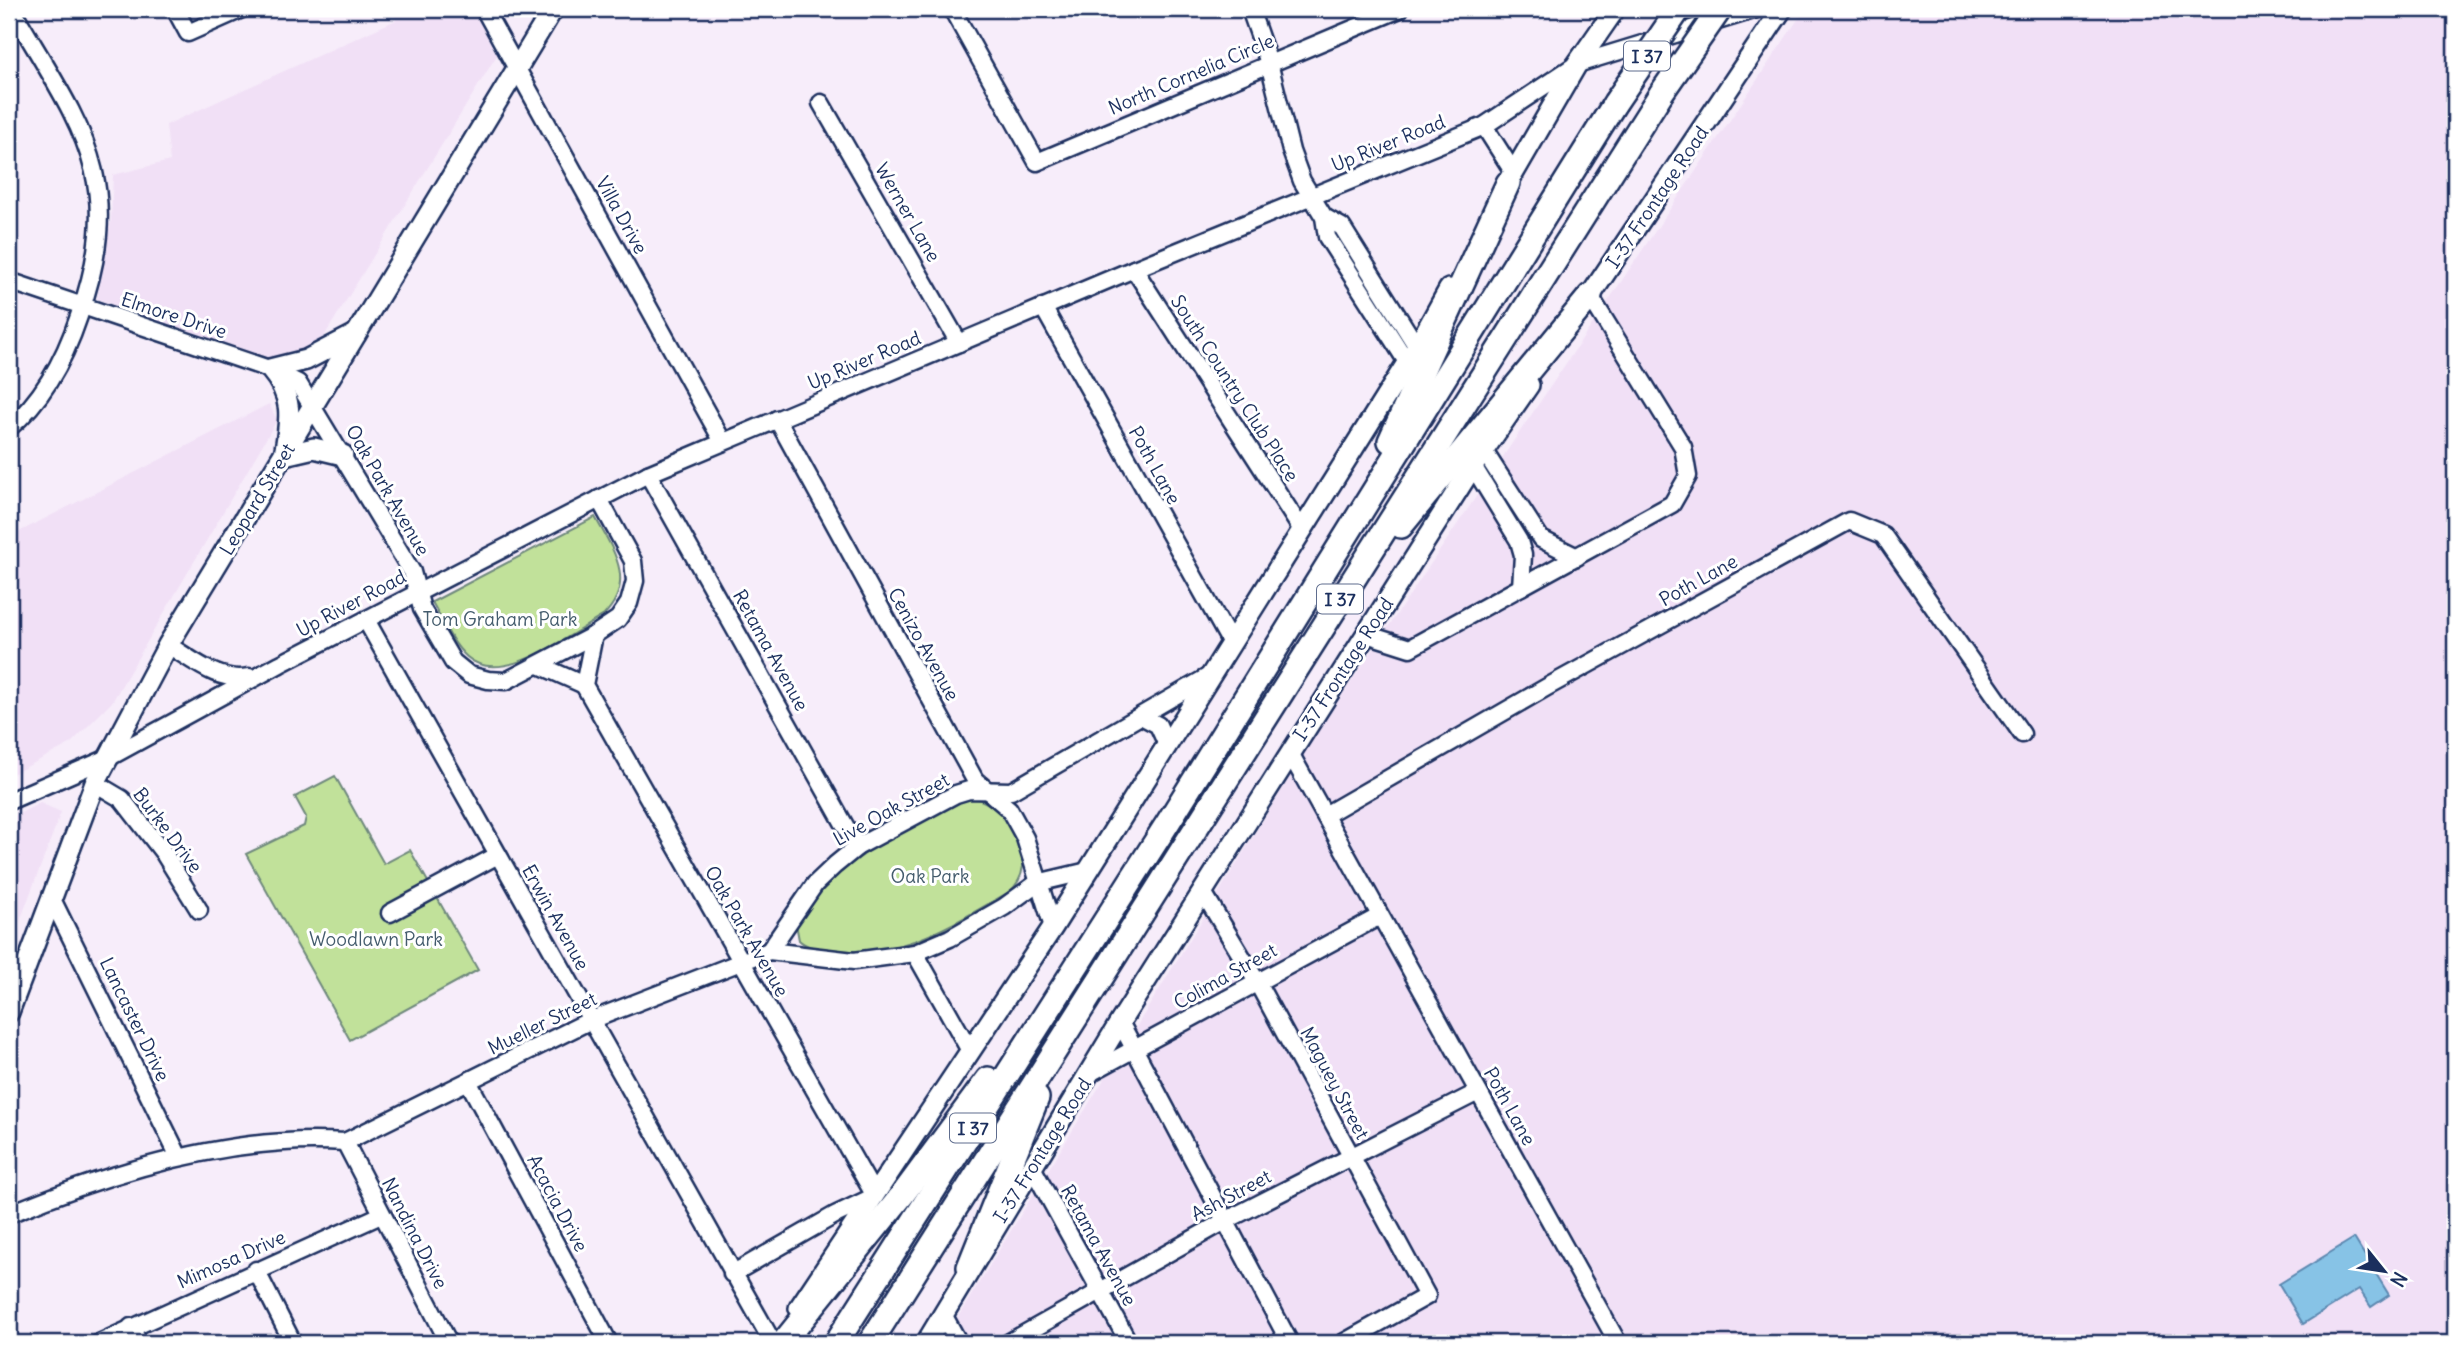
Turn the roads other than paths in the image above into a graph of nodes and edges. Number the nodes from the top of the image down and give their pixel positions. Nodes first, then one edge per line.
1 (12, 9) edge
2 (175, 9) edge
3 (242, 9) edge
4 (484, 9) edge
5 (553, 9) edge
6 (952, 9) edge
7 (1250, 9) edge
8 (1400, 9) edge
9 (1615, 9) edge
10 (1679, 9) edge
11 (1720, 9) edge
12 (1757, 9) edge
13 (1782, 9) edge
14 (1269, 63) junction
15 (1577, 64) junction
16 (517, 67) junction
17 (821, 103) dead end
18 (1484, 126) junction
19 (1511, 178) junction
20 (1311, 197) junction
21 (1133, 269) junction
22 (9, 281) edge
23 (1590, 296) junction
24 (82, 307) junction
25 (1043, 307) junction
26 (357, 334) junction
27 (959, 343) junction
28 (1412, 355) junction
29 (270, 369) junction
30 (314, 406) junction
31 (777, 419) junction
32 (9, 428) edge
33 (723, 442) junction
34 (284, 455) junction
35 (343, 456) junction
36 (1478, 458) junction
37 (648, 474) junction
38 (599, 499) junction
39 (1520, 524) junction
40 (1351, 525) junction
41 (1302, 530) junction
42 (1577, 557) junction
43 (1357, 572) junction
44 (1521, 587) junction
45 (418, 592) junction
46 (366, 620) junction
47 (1366, 634) junction
48 (594, 635) junction
49 (1231, 643) junction
50 (168, 645) junction
51 (539, 665) junction
52 (258, 675) junction
53 (1209, 676) junction
54 (584, 685) junction
55 (1141, 716) junction
56 (2022, 734) dead end
57 (1167, 745) junction
58 (1290, 753) junction
59 (108, 758) junction
60 (95, 783) junction
61 (989, 791) junction
62 (9, 801) edge
63 (1325, 815) junction
64 (858, 847) junction
65 (498, 855) junction
66 (1088, 871) junction
67 (1037, 883) junction
68 (1203, 892) junction
69 (52, 899) junction
70 (199, 910) dead end
71 (390, 913) dead end
72 (1110, 914) junction
73 (1380, 916) junction
74 (1053, 927) junction
75 (769, 951) junction
76 (915, 953) junction
77 (741, 964) junction
78 (1256, 982) junction
79 (9, 1012) edge
80 (589, 1021) junction
81 (1120, 1022) junction
82 (1061, 1039) junction
83 (969, 1049) junction
84 (1133, 1051) junction
85 (1090, 1073) junction
86 (469, 1083) junction
87 (1478, 1092) junction
88 (345, 1142) junction
89 (1350, 1156) junction
90 (180, 1157) junction
91 (1032, 1167) junction
92 (875, 1196) junction
93 (9, 1214) edge
94 (381, 1215) junction
95 (835, 1215) junction
96 (1225, 1221) junction
97 (852, 1231) junction
98 (969, 1267) junction
99 (256, 1270) junction
100 (732, 1274) junction
101 (1100, 1290) junction
102 (943, 1314) junction
103 (131, 1327) junction
104 (99, 1343) edge
105 (139, 1343) edge
106 (293, 1343) edge
107 (449, 1343) edge
108 (610, 1343) edge
109 (774, 1343) edge
110 (783, 1343) edge
111 (836, 1343) edge
112 (870, 1343) edge
113 (926, 1343) edge
114 (959, 1343) edge
115 (1008, 1343) edge
116 (1129, 1343) edge
117 (1290, 1343) edge
118 (1343, 1343) edge
119 (1618, 1343) edge

1 - 24 street
2 - 3 street
4 - 16 street, Villa Drive
5 - 16 main road, Leopard Street
6 - 14 street, North Cornelia Circle
7 - 14 street
8 - 14 street, North Cornelia Circle
9 - 15 main road
10 - 40 highway, I 37, bridge
11 - 43 highway, I 37, bridge
12 - 15 street, Up River Road
13 - 23 main road, I-37 Frontage Road
14 - 20 street
15 - 18 street, Up River Road
15 - 19 main road
16 - 26 main road, Leopard Street
16 - 33 street, Villa Drive
17 - 27 street, Werner Lane
18 - 19 street
18 - 20 street, Up River Road
19 - 28 main road
19 - 40 highway
20 - 21 street, Up River Road
20 - 28 street
21 - 25 street, Up River Road
21 - 41 street, South Country Club Place
22 - 24 street, Elmore Drive
23 - 36 main road, I-37 Frontage Road
23 - 42 street
23 - 43 highway
24 - 29 street, Elmore Drive
24 - 32 street
25 - 27 street, Up River Road
25 - 49 street, Poth Lane
26 - 29 main road
26 - 30 main road, Leopard Street
27 - 31 street, Up River Road
28 - 41 main road
29 - 30 street, Elmore Drive
29 - 34 main road
30 - 34 main road, Leopard Street
30 - 35 street, Oak Park Avenue
31 - 33 street, Up River Road
31 - 61 street, Cenizo Avenue
33 - 37 street, Up River Road
34 - 35 main road
34 - 50 main road, Leopard Street
35 - 45 street, Oak Park Avenue
36 - 39 street
36 - 47 main road, I-37 Frontage Road
37 - 38 street, Up River Road
37 - 64 street, Retama Avenue
38 - 45 street, Up River Road
38 - 48 street, Oak Park Avenue
39 - 42 street
39 - 44 street
40 - 72 highway, I 37
41 - 49 main road
42 - 44 street
43 - 82 highway, I 37
44 - 47 street
45 - 46 street, Up River Road
45 - 51 street, Oak Park Avenue
46 - 52 street, Up River Road
46 - 65 street, Erwin Avenue
47 - 58 main road, I-37 Frontage Road
48 - 51 street, Oak Park Avenue
48 - 54 street
49 - 53 main road
50 - 52 street
50 - 59 main road, Leopard Street
51 - 54 street
52 - 59 street, Up River Road
53 - 55 street, Live Oak Street
53 - 57 main road
54 - 77 street, Oak Park Avenue
55 - 57 street
55 - 61 street, Live Oak Street
56 - 63 street, Poth Lane
57 - 66 main road
58 - 63 street, Poth Lane
58 - 68 main road, I-37 Frontage Road
59 - 60 main road, Leopard Street
59 - 62 street, Up River Road
60 - 69 main road, Leopard Street
60 - 70 street, Burke Drive
61 - 64 street, Live Oak Street
61 - 67 street, Cenizo Avenue
63 - 73 street, Poth Lane
64 - 75 street, Live Oak Street
65 - 71 street
65 - 80 street, Erwin Avenue
66 - 67 street
66 - 74 main road
67 - 74 street, Cenizo Avenue
67 - 76 street
68 - 78 street, Maguey Street
68 - 81 main road, I-37 Frontage Road
69 - 79 main road, Leopard Street
69 - 90 street, Lancaster Drive
72 - 110 highway
72 - 111 highway, I 37
73 - 78 street, Colima Street
73 - 87 street, Poth Lane
74 - 83 main road
75 - 76 street
75 - 77 street, Mueller Street
76 - 83 street
77 - 80 street, Mueller Street
77 - 92 street, Oak Park Avenue
78 - 84 street, Colima Street
78 - 89 street, Maguey Street
80 - 86 street, Mueller Street
80 - 100 street, Erwin Avenue
81 - 84 street
81 - 85 main road, I-37 Frontage Road
82 - 98 highway
82 - 112 highway, I 37
83 - 92 main road
84 - 85 street, Colima Street
84 - 96 street
85 - 91 main road, I-37 Frontage Road
86 - 88 street, Mueller Street
86 - 108 street, Acacia Drive
87 - 89 street, Ash Street
87 - 119 street, Poth Lane
88 - 90 street, Mueller Street
88 - 94 street, Nandina Drive
89 - 96 street, Ash Street
89 - 118 street, Maguey Street
90 - 93 street, Mueller Street
91 - 98 main road, I-37 Frontage Road
91 - 101 street, Retama Avenue
92 - 95 street
92 - 97 main road
94 - 99 street, Mimosa Drive
94 - 107 street, Nandina Drive
95 - 97 street
95 - 100 street
96 - 101 street, Ash Street
96 - 117 street
97 - 109 main road
98 - 102 main road, I-37 Frontage Road
99 - 103 street, Mimosa Drive
99 - 106 street
100 - 109 street, Erwin Avenue
101 - 115 street, Ash Street
101 - 116 street, Retama Avenue
102 - 113 main road, I-37 Frontage Road
102 - 114 street
103 - 104 street, Mimosa Drive
103 - 105 street

